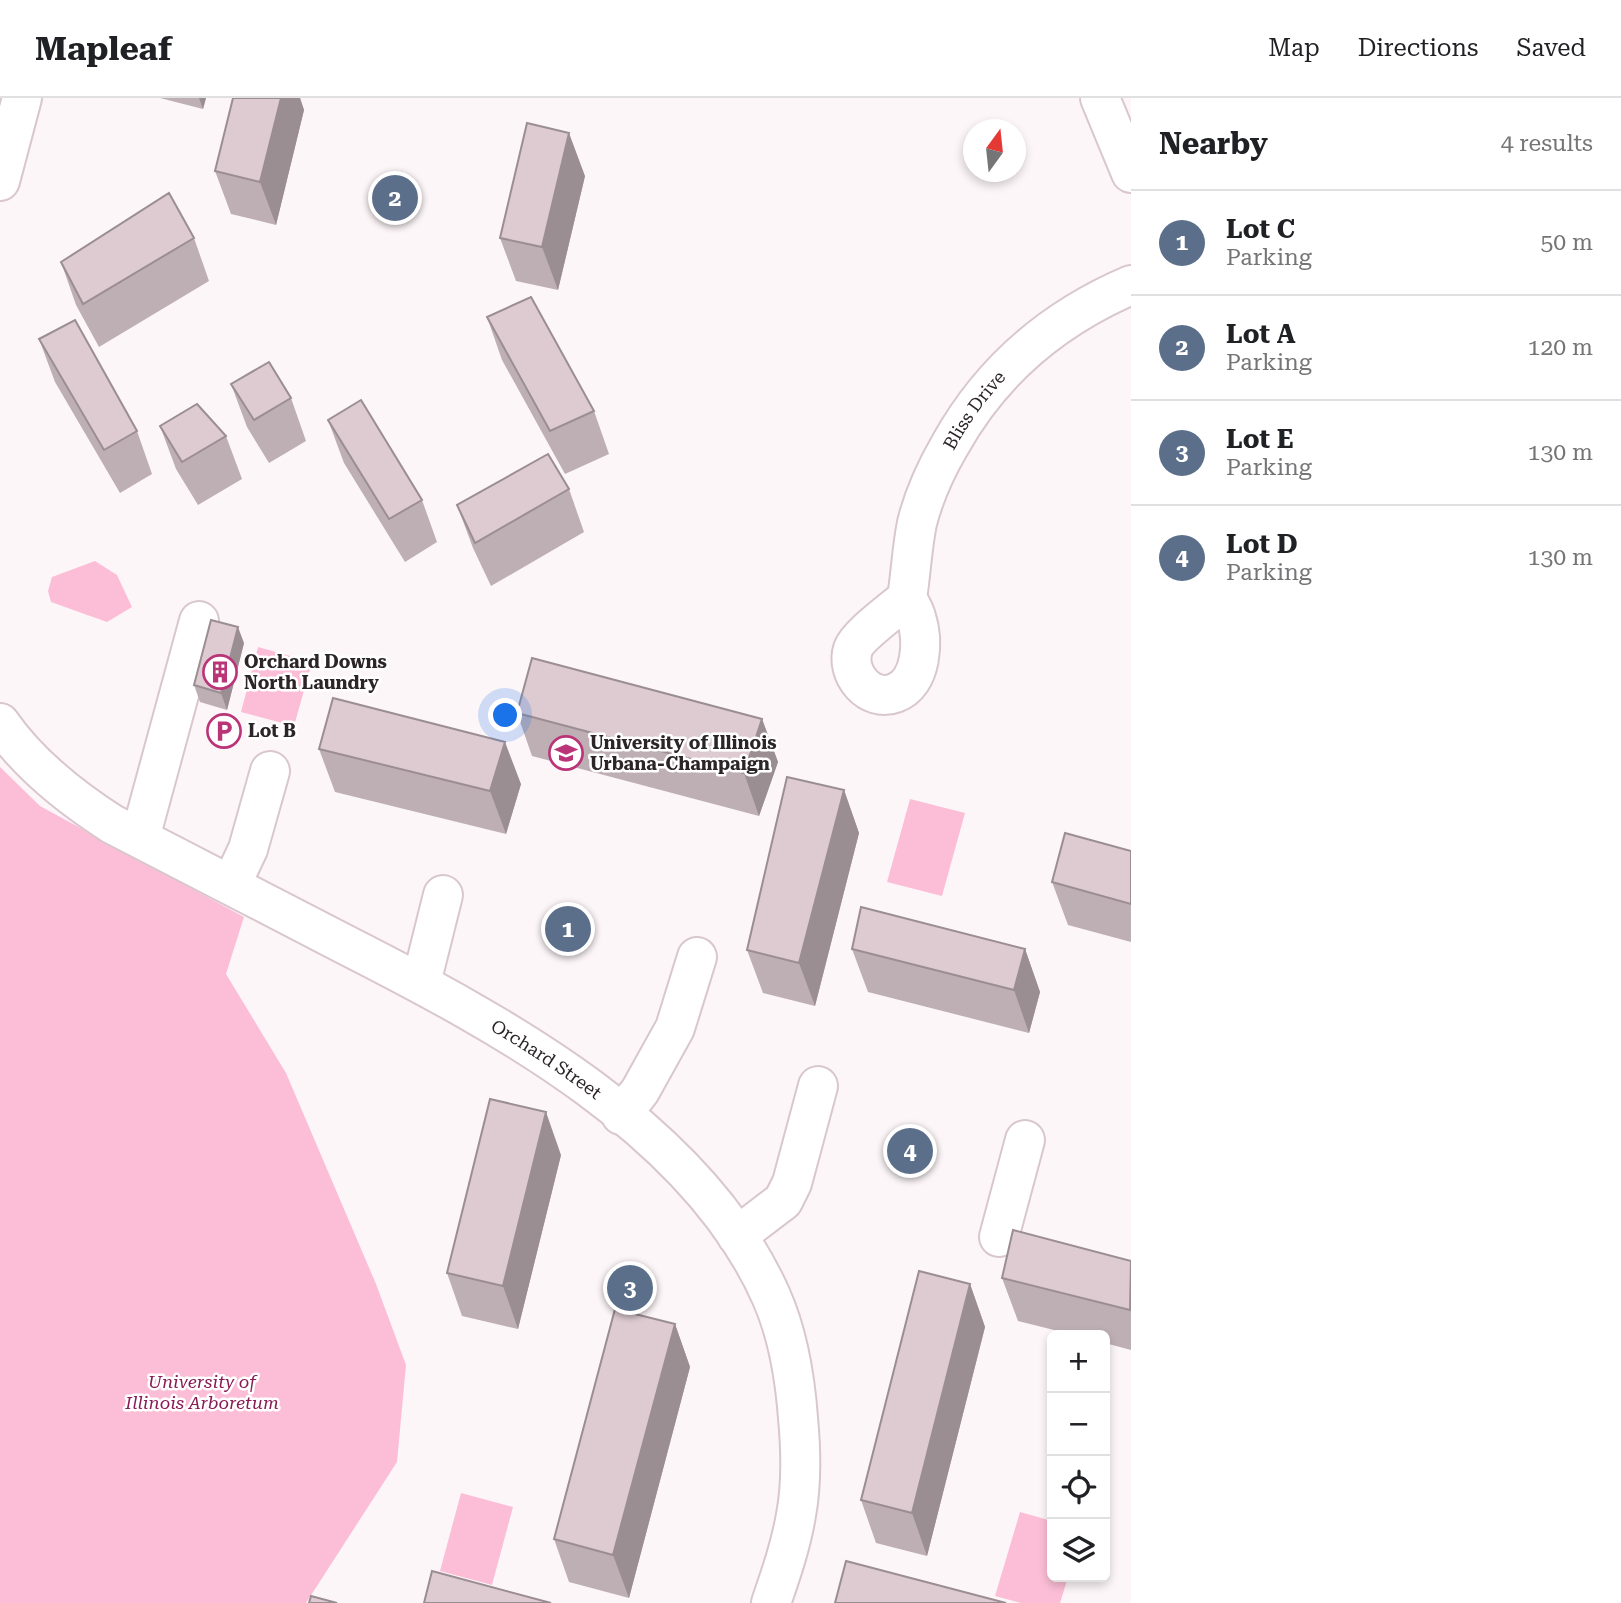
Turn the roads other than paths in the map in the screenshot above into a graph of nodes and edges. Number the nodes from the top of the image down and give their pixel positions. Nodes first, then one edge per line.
1 (1100, 98) edge
2 (13, 110) edge
3 (1131, 173) edge
4 (0, 181) edge
5 (1131, 285) edge
6 (907, 598) dead end
7 (199, 621) dead end
8 (0, 723) edge
9 (270, 771) dead end
10 (140, 838) junction
11 (231, 885) junction
12 (443, 895) dead end
13 (697, 957) dead end
14 (421, 983) junction
15 (818, 1086) dead end
16 (621, 1115) junction
17 (1025, 1140) dead end
18 (737, 1236) junction
19 (999, 1237) dead end
20 (771, 1603) edge

1 - 3 street
2 - 4 street
5 - 6 street, Bliss Drive
7 - 10 street
8 - 10 street, Orchard Street
9 - 11 street
10 - 11 street, Orchard Street
11 - 14 street, Orchard Street
12 - 14 street
13 - 16 street
14 - 16 street, Orchard Street
15 - 18 street
16 - 18 street, Orchard Street
17 - 19 street
18 - 20 street, Orchard Street

